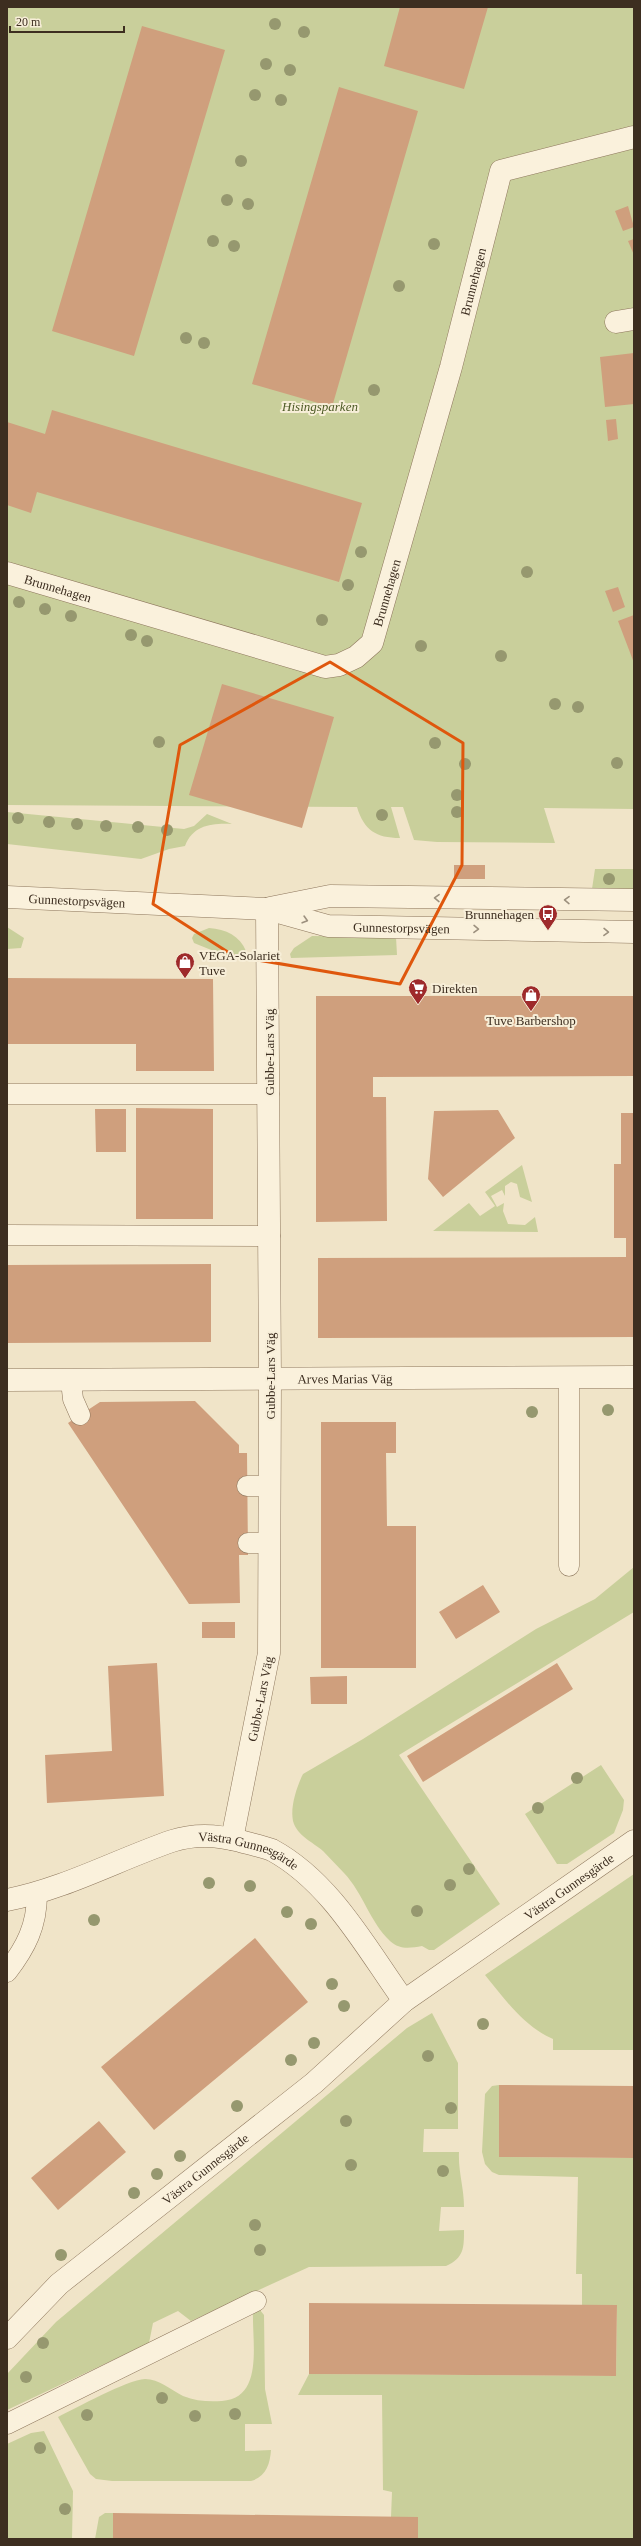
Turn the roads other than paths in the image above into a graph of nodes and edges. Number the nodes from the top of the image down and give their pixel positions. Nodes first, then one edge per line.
1 (634, 138) edge
2 (7, 573) edge
3 (7, 897) edge
4 (634, 900) edge
5 (267, 909) junction
6 (634, 932) edge
7 (7, 1094) edge
8 (269, 1094) junction
9 (7, 1235) edge
10 (270, 1236) junction
11 (569, 1377) junction
12 (634, 1377) edge
13 (270, 1379) junction
14 (7, 1380) edge
15 (72, 1381) junction
16 (80, 1415) dead end
17 (247, 1486) dead end
18 (270, 1486) junction
19 (248, 1544) dead end
20 (269, 1544) junction
21 (569, 1566) dead end
22 (232, 1839) junction
23 (634, 1841) edge
24 (37, 1894) junction
25 (7, 1900) edge
26 (14, 1953) edge
27 (7, 1972) edge
28 (404, 2001) junction
29 (256, 2302) dead end
30 (7, 2338) edge
31 (7, 2424) edge

1 - 2 street, Brunnehagen
3 - 5 street, Gunnestorpsvägen
4 -> 5 street, Gunnestorpsvägen
5 -> 6 street, Gunnestorpsvägen
5 - 8 street, Gubbe-Lars Väg
7 - 8 lane
8 - 10 street, Gubbe-Lars Väg
9 - 10 lane
10 - 13 street, Gubbe-Lars Väg
11 - 12 street, Arves Marias Väg
11 - 13 street, Arves Marias Väg
11 - 21 lane
13 - 15 street, Arves Marias Väg
13 - 18 street, Gubbe-Lars Väg
14 - 15 street, Arves Marias Väg
15 - 16 lane
17 - 18 lane
18 - 20 street, Gubbe-Lars Väg
19 - 20 lane
20 - 22 street, Gubbe-Lars Väg
22 - 24 street, Västra Gunnesgärde
22 - 28 street, Västra Gunnesgärde
23 - 28 street, Västra Gunnesgärde
24 - 25 street, Västra Gunnesgärde
24 - 26 lane
26 - 27 lane
28 - 30 street, Västra Gunnesgärde
29 - 31 lane

